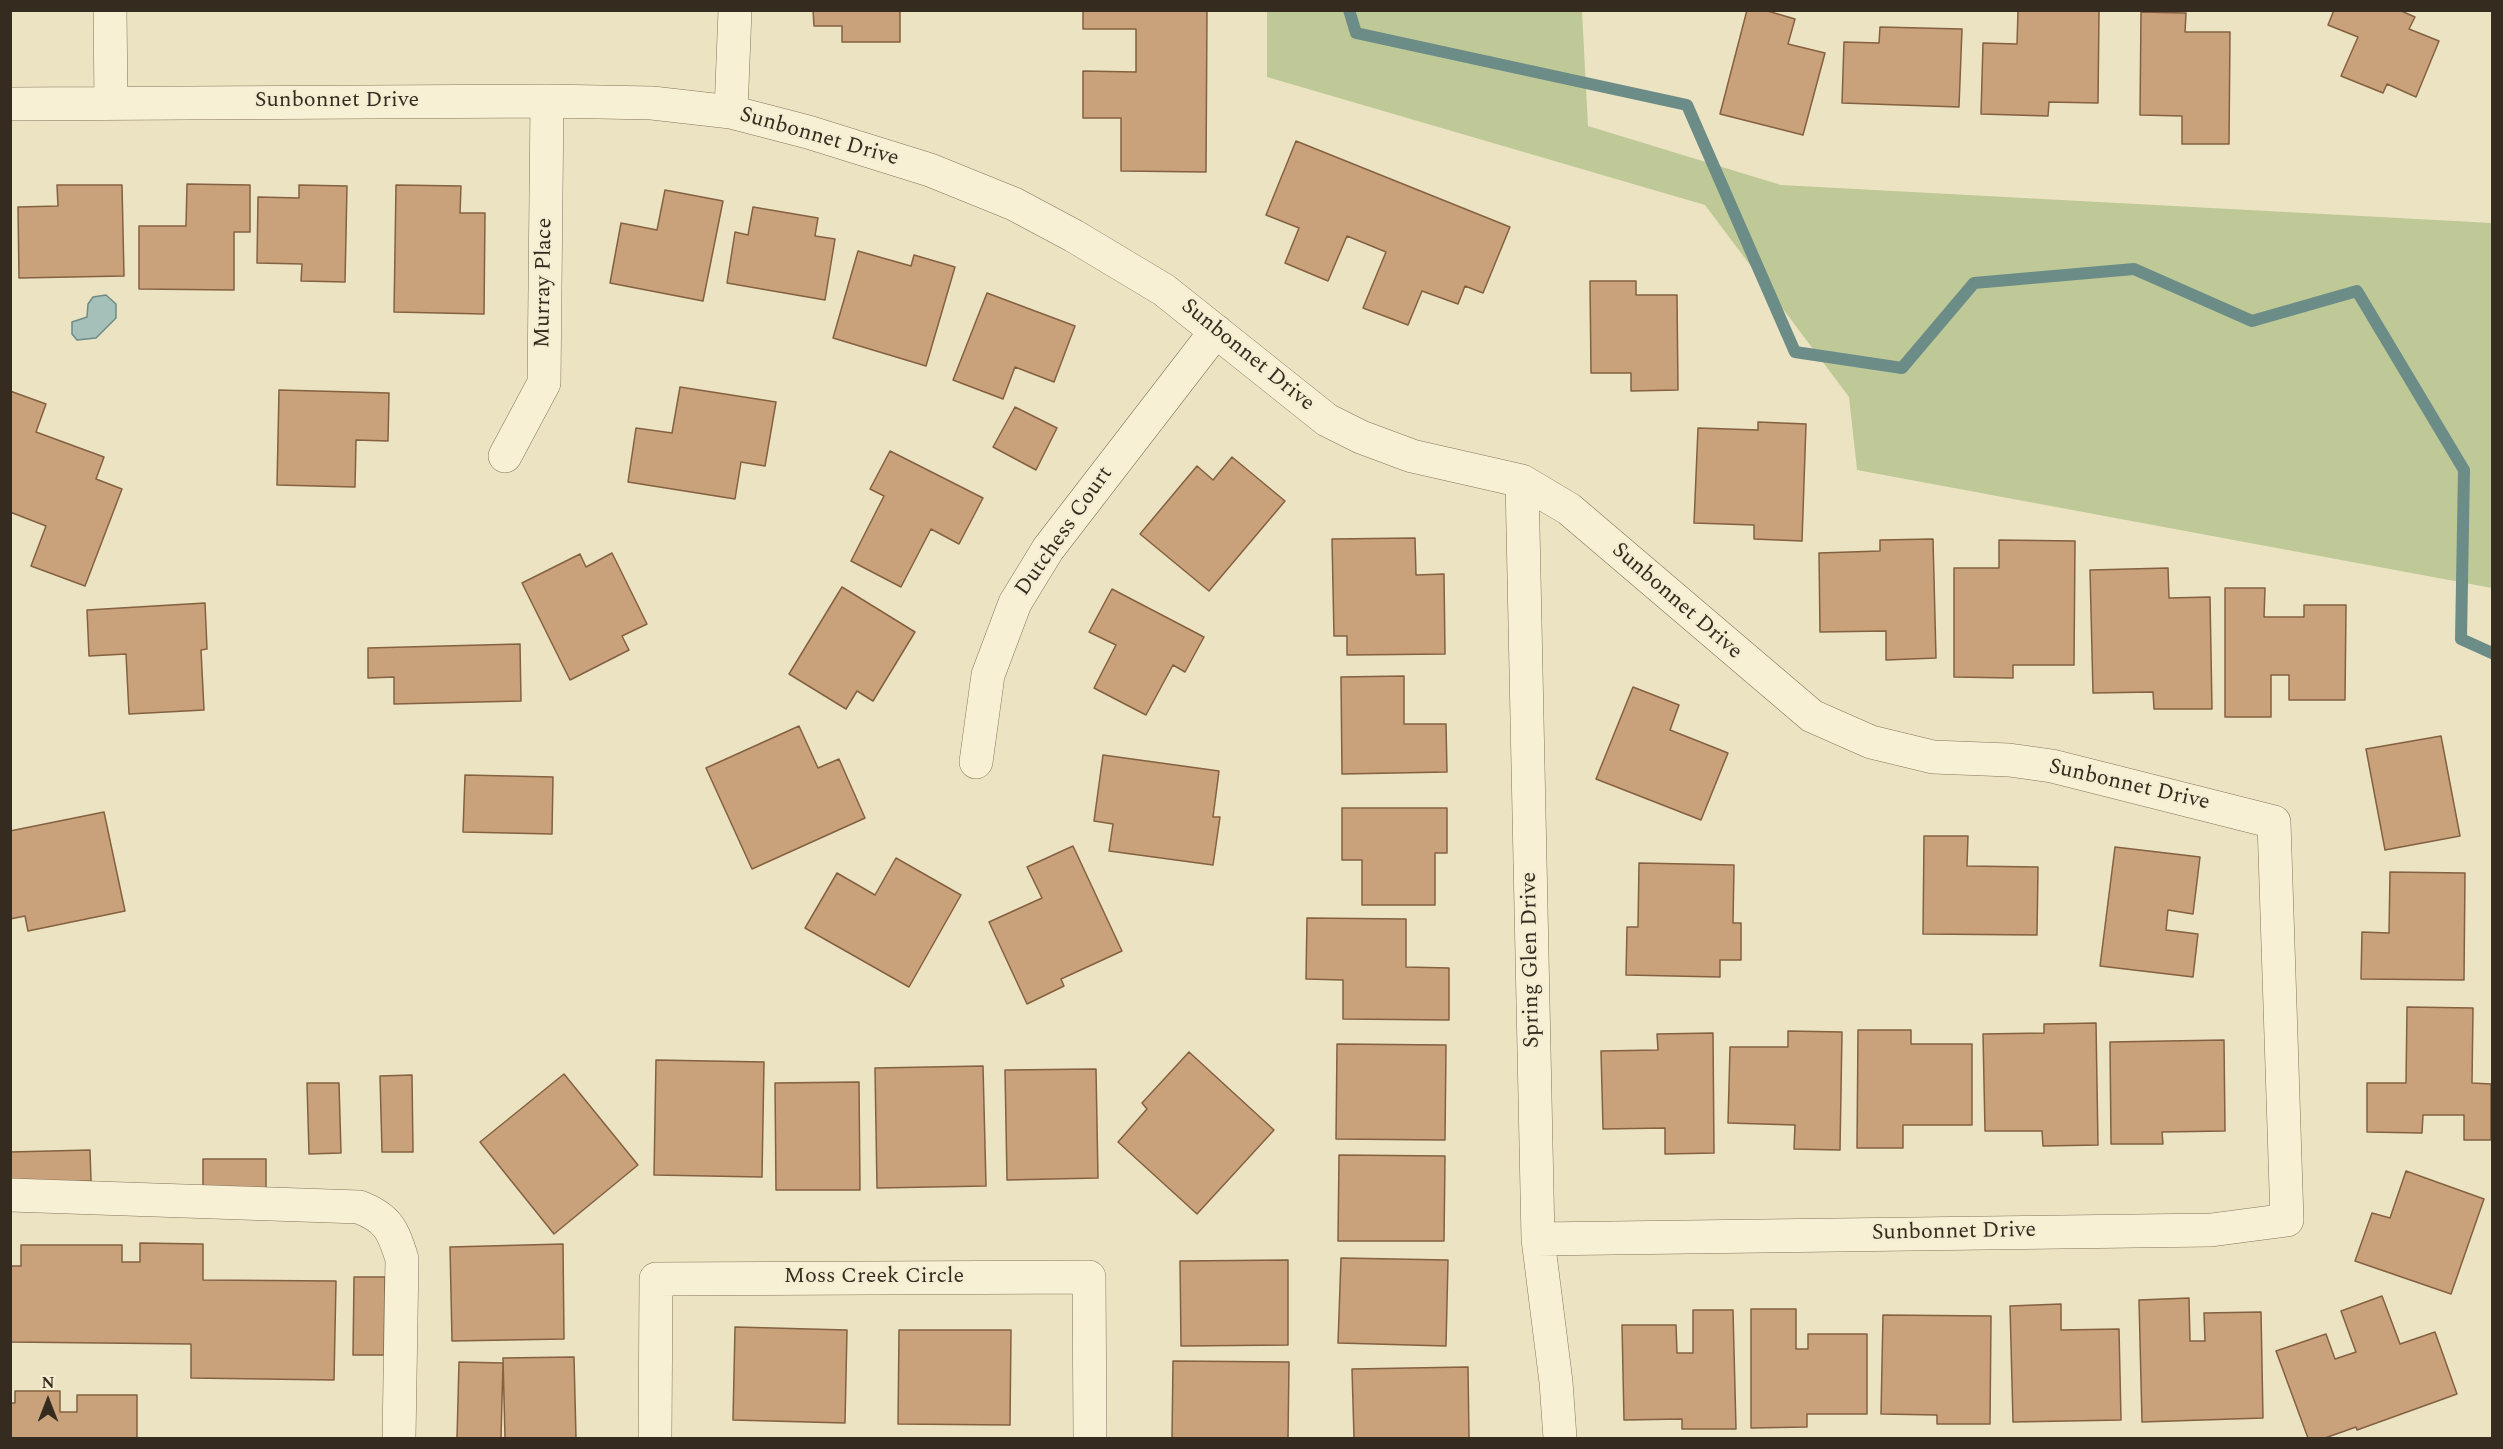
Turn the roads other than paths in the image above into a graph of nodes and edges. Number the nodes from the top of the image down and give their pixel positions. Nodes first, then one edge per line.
1 (110, 10) edge
2 (735, 10) edge
3 (547, 101) junction
4 (111, 103) junction
5 (10, 104) edge
6 (731, 112) junction
7 (1216, 331) junction
8 (505, 456) dead end
9 (1522, 481) junction
10 (976, 762) dead end
11 (10, 1195) edge
12 (1538, 1239) junction
13 (399, 1438) edge
14 (655, 1438) edge
15 (1089, 1438) edge
16 (1560, 1438) edge

1 - 4 street
2 - 6 street
3 - 4 street, Sunbonnet Drive
3 - 6 street, Sunbonnet Drive
3 - 8 street, Murray Place
4 - 5 street, Sunbonnet Drive
6 - 7 street, Sunbonnet Drive
7 - 9 street, Sunbonnet Drive
7 - 10 street, Dutchess Court
9 - 12 street, Spring Glen Drive
9 - 12 street, Sunbonnet Drive
11 - 13 street
12 - 16 street, Spring Glen Drive
14 - 15 street, Moss Creek Circle

